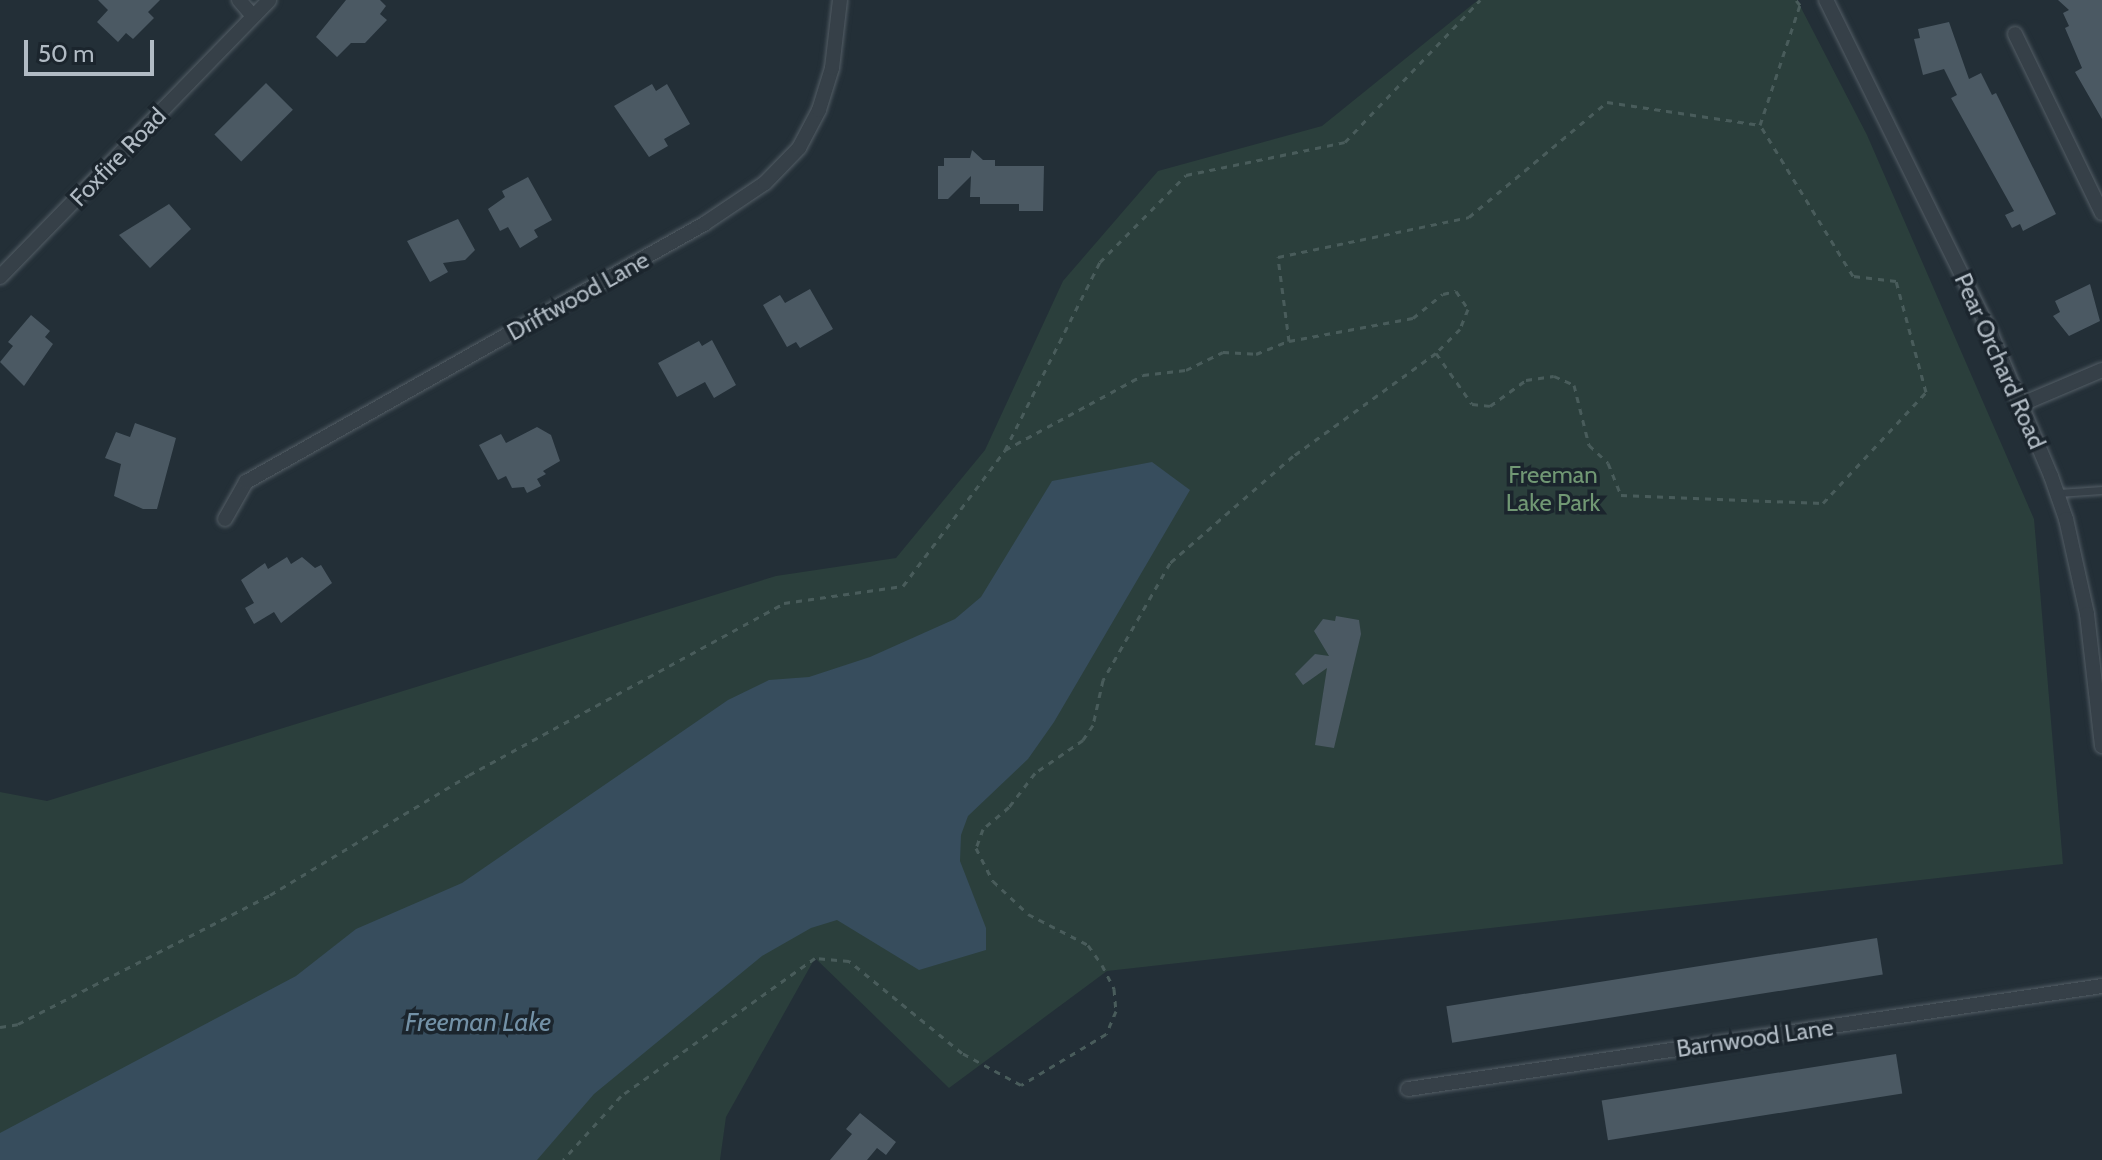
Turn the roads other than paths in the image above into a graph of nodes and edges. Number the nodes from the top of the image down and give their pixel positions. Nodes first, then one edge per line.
1 (239, 0) edge
2 (269, 0) edge
3 (840, 0) edge
4 (1826, 0) edge
5 (253, 16) junction
6 (2015, 34) dead end
7 (2102, 213) edge
8 (0, 277) edge
9 (2102, 370) edge
10 (2022, 404) junction
11 (2102, 490) edge
12 (2058, 493) junction
13 (225, 519) dead end
14 (2102, 746) edge
15 (2102, 986) edge
16 (1408, 1089) dead end

1 - 5 street
2 - 5 street, Foxfire Road
3 - 13 street, Driftwood Lane
4 - 10 street, Pear Orchard Road
5 - 8 street, Foxfire Road
6 - 7 street
9 - 10 street
10 - 12 street, Pear Orchard Road
11 - 12 lane
12 - 14 street, Pear Orchard Road
15 - 16 street, Barnwood Lane

